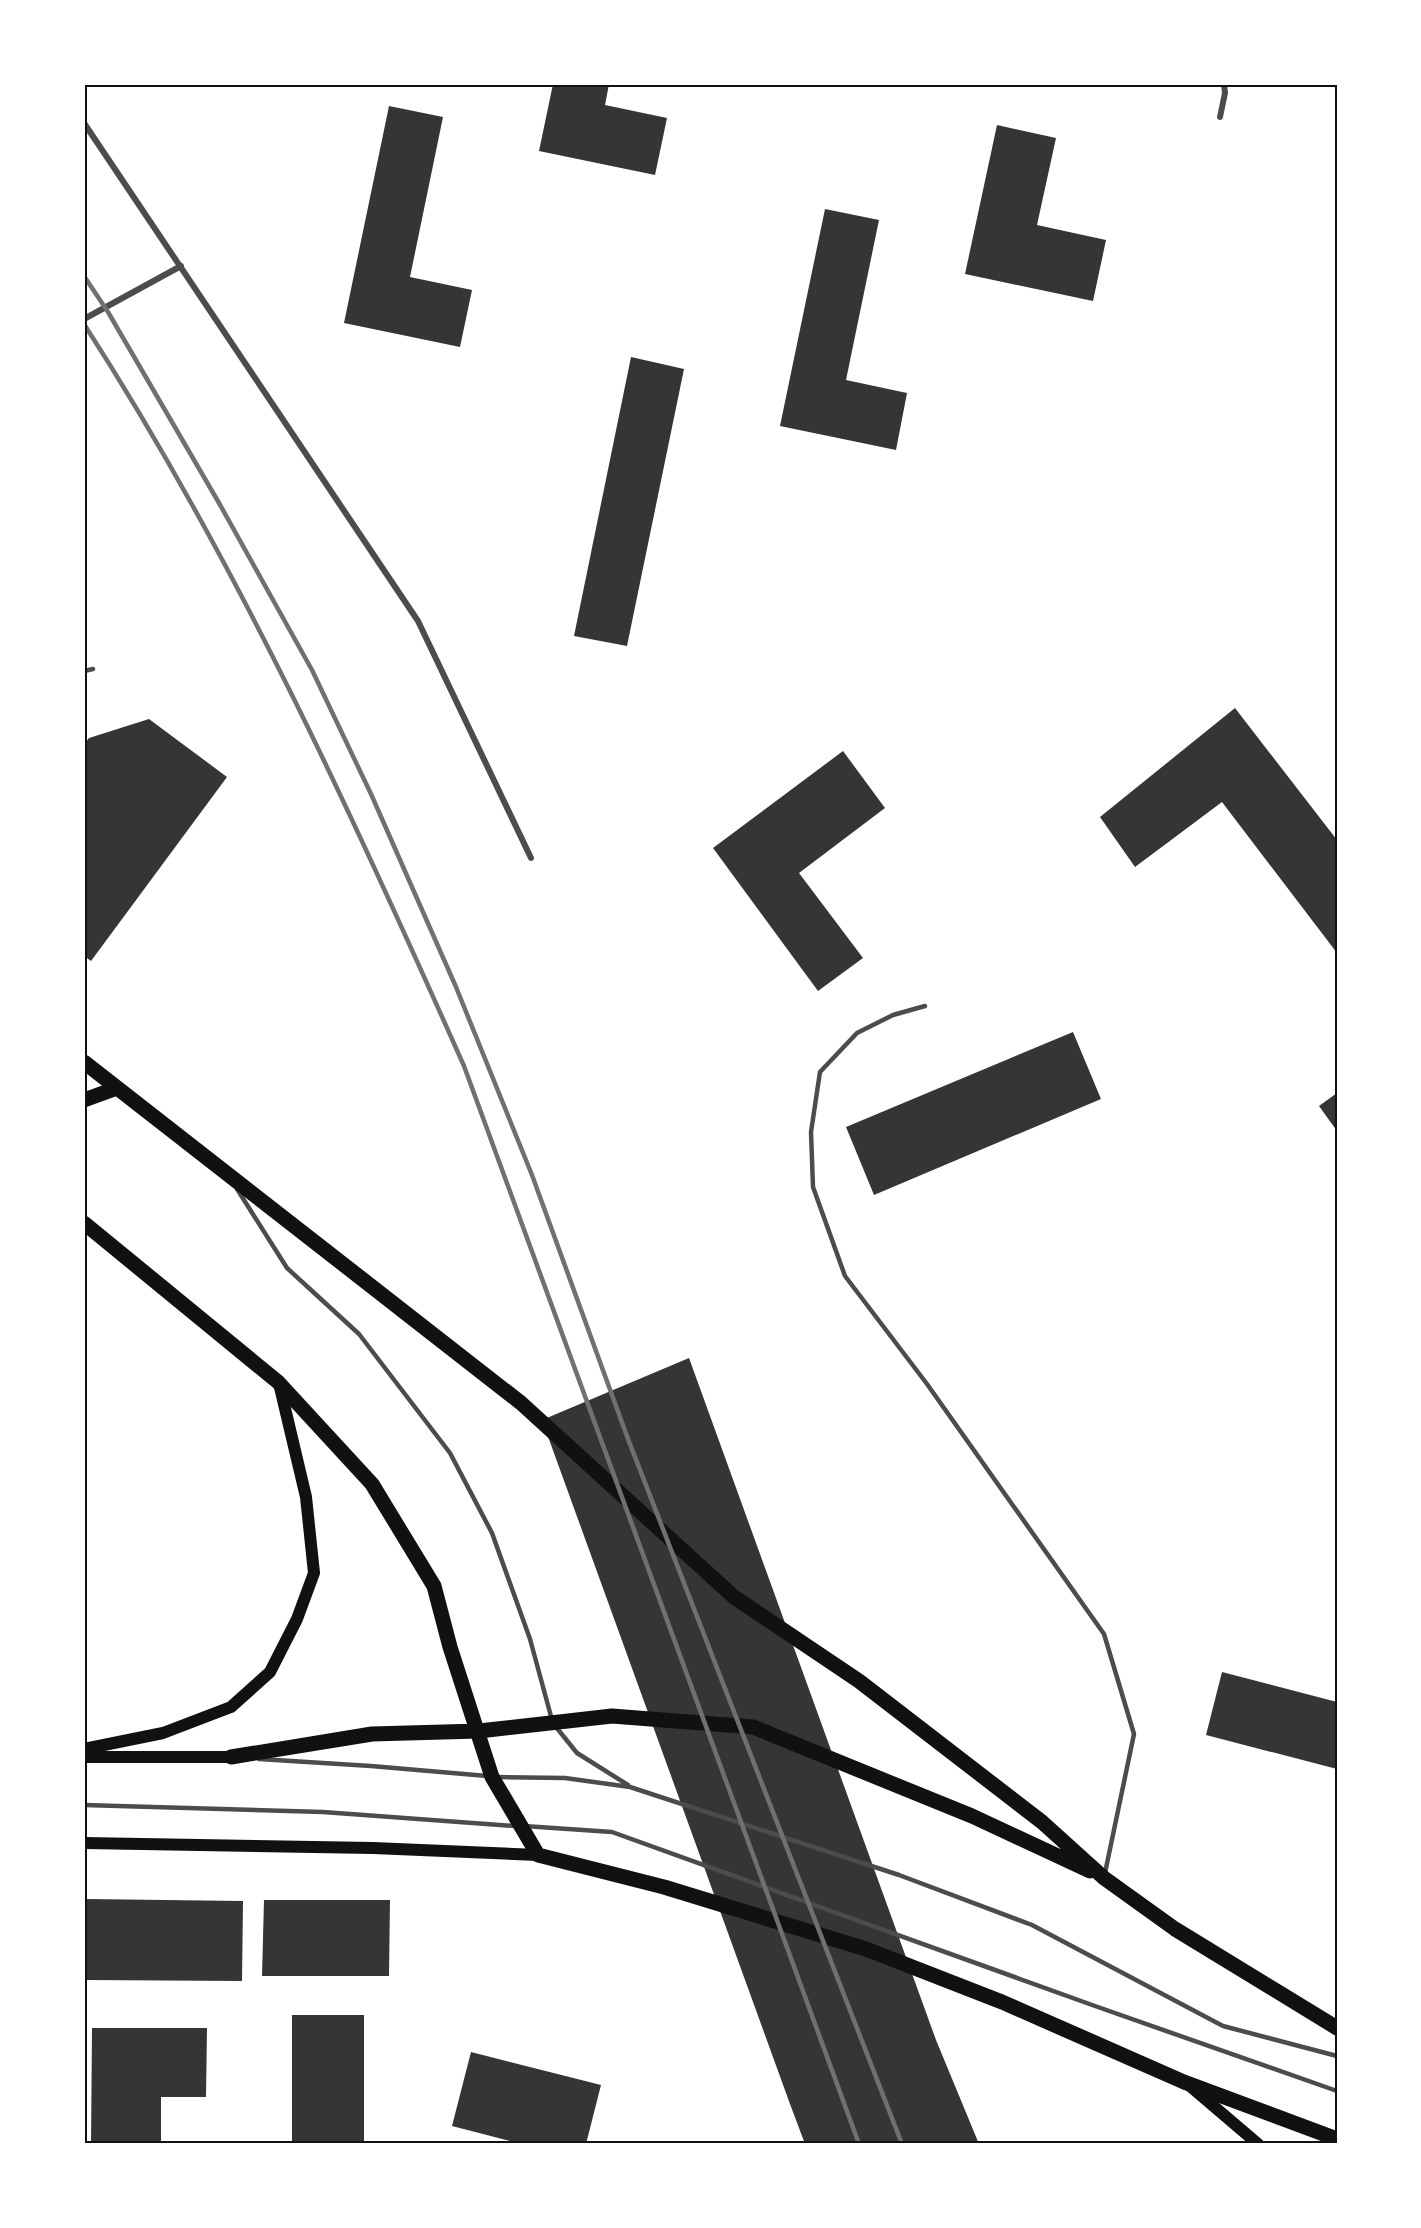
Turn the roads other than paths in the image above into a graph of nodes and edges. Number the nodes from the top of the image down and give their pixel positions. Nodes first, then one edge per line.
1 (1224, 84) edge
2 (1220, 117) dead end
3 (84, 123) edge
4 (181, 266) junction
5 (84, 319) edge
6 (93, 669) dead end
7 (84, 671) edge
8 (531, 858) dead end
9 (925, 1006) dead end
10 (84, 1062) edge
11 (117, 1088) junction
12 (84, 1100) edge
13 (227, 1174) junction
14 (84, 1223) edge
15 (278, 1382) junction
16 (553, 1722) junction
17 (479, 1731) junction
18 (84, 1749) edge
19 (84, 1757) edge
20 (231, 1757) junction
21 (492, 1777) junction
22 (630, 1786) junction
23 (84, 1805) edge
24 (521, 1826) junction
25 (84, 1843) edge
26 (538, 1855) junction
27 (1104, 1878) junction
28 (1337, 2028) edge
29 (1337, 2056) edge
30 (1184, 2082) junction
31 (1337, 2091) edge
32 (1337, 2139) edge
33 (1258, 2144) edge

1 - 2 street
3 - 4 street
4 - 5 street
4 - 8 street
6 - 7 lane
9 - 27 lane
10 - 11 main road
11 - 12 main road
11 - 13 main road
13 - 16 lane
13 - 27 main road
14 - 15 main road
15 - 17 main road
15 - 18 main road
16 - 17 main road
16 - 22 lane
16 - 27 main road
17 - 20 main road
17 - 21 main road
19 - 20 main road
20 - 21 lane
21 - 22 lane
21 - 24 main road
22 - 29 lane
23 - 24 lane
24 - 26 main road
24 - 31 lane
25 - 26 main road
26 - 30 main road
27 - 28 main road
30 - 32 main road
30 - 33 main road

